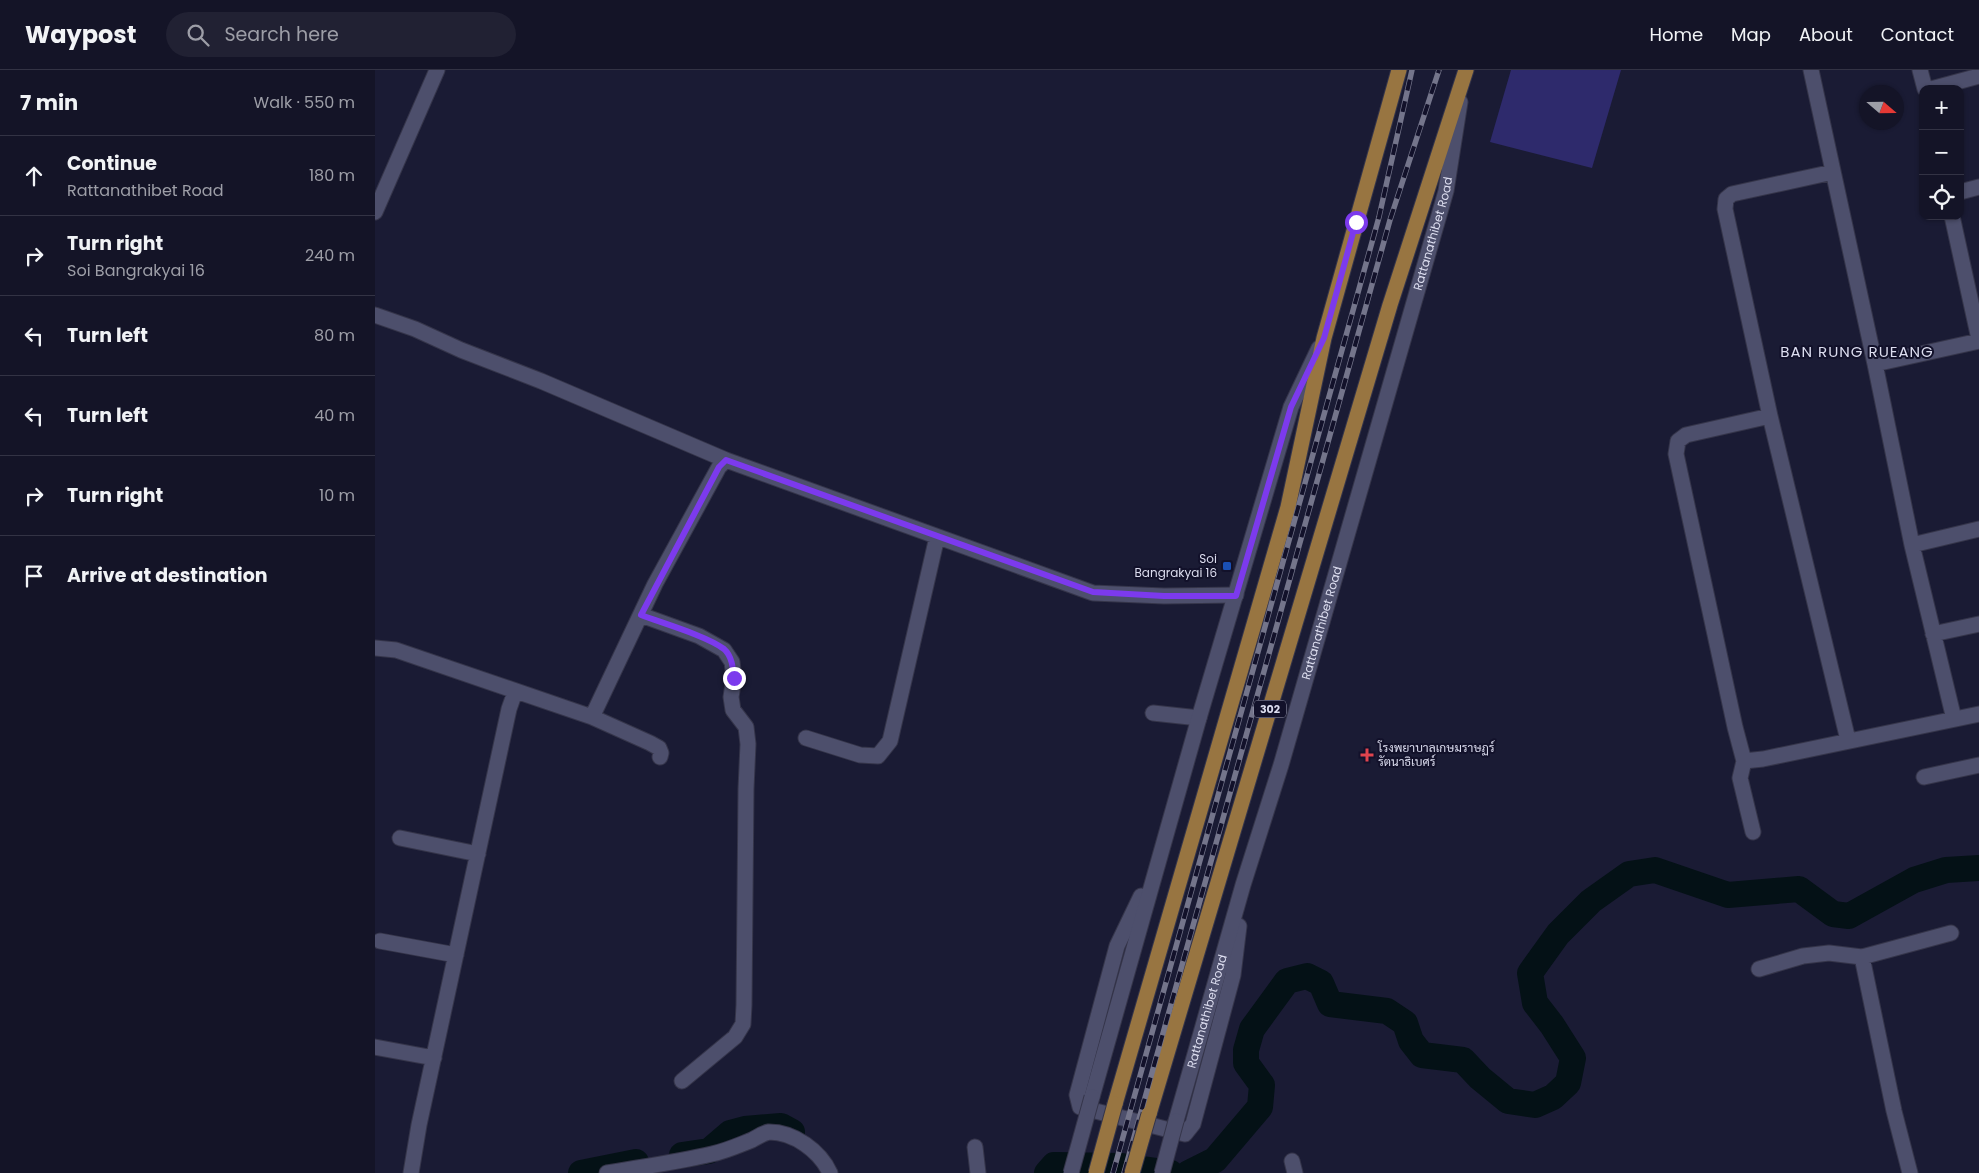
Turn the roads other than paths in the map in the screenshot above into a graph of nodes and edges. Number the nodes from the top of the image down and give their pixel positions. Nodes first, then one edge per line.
1 (437, 70) edge
2 (1399, 70) edge
3 (1811, 70) edge
4 (1920, 70) edge
5 (1465, 73) edge
6 (1979, 76) edge
7 (1924, 85) edge
8 (1946, 85) edge
9 (1833, 172) junction
10 (1979, 187) edge
11 (1964, 191) edge
12 (375, 212) edge
13 (1953, 220) edge
14 (375, 315) edge
15 (1324, 338) junction
16 (1979, 340) edge
17 (1875, 364) junction
18 (1770, 416) junction
19 (726, 460) junction
20 (1979, 528) edge
21 (937, 537) junction
22 (1912, 544) junction
23 (1236, 596) junction
24 (641, 615) junction
25 (1979, 624) edge
26 (1933, 634) junction
27 (375, 648) edge
28 (515, 692) junction
29 (1153, 713) dead end
30 (1979, 714) edge
31 (592, 717) junction
32 (1199, 718) junction
33 (1954, 719) junction
34 (805, 738) dead end
35 (1848, 740) junction
36 (660, 757) dead end
37 (1744, 761) junction
38 (1979, 765) edge
39 (1924, 777) dead end
40 (1753, 832) dead end
41 (399, 838) dead end
42 (478, 854) junction
43 (1159, 861) junction
44 (1243, 885) junction
45 (1951, 933) dead end
46 (381, 941) dead end
47 (456, 955) junction
48 (1862, 957) junction
49 (1759, 968) dead end
50 (375, 1047) edge
51 (434, 1058) junction
52 (682, 1081) dead end
53 (975, 1146) dead end
54 (411, 1173) edge
55 (607, 1173) edge
56 (830, 1173) edge
57 (978, 1173) edge
58 (1071, 1173) edge
59 (1096, 1173) edge
60 (1132, 1173) edge
61 (1162, 1173) edge
62 (1910, 1173) edge

1 - 12 street
2 - 15 main road
3 - 9 street
4 - 7 street
5 - 44 street, Rattanathibet Road / 302
5 - 60 main road, Rattanathibet Road / 302, bridge
6 - 8 street
9 - 17 street
9 - 18 street
10 - 11 street
13 - 16 street
14 - 19 street
15 - 23 street
15 - 59 main road, bridge
16 - 17 street
17 - 22 street
18 - 35 street
18 - 37 street
19 - 21 street
19 - 24 street
20 - 22 street
21 - 23 street
21 - 34 street
22 - 26 street
23 - 32 street
24 - 31 street
24 - 52 street
25 - 26 street
26 - 33 street
27 - 28 street
28 - 31 street
28 - 42 street
29 - 32 street
30 - 33 street
31 - 36 street
32 - 43 street
33 - 35 street
35 - 37 street
37 - 40 street
38 - 39 street
41 - 42 street
42 - 47 street
43 - 44 street
43 - 58 street, bridge
44 - 61 street, Rattanathibet Road / 302, bridge
45 - 48 street
46 - 47 street
47 - 51 street
48 - 49 street
48 - 62 street
50 - 51 street
51 - 54 street
53 - 57 street
55 - 56 street

